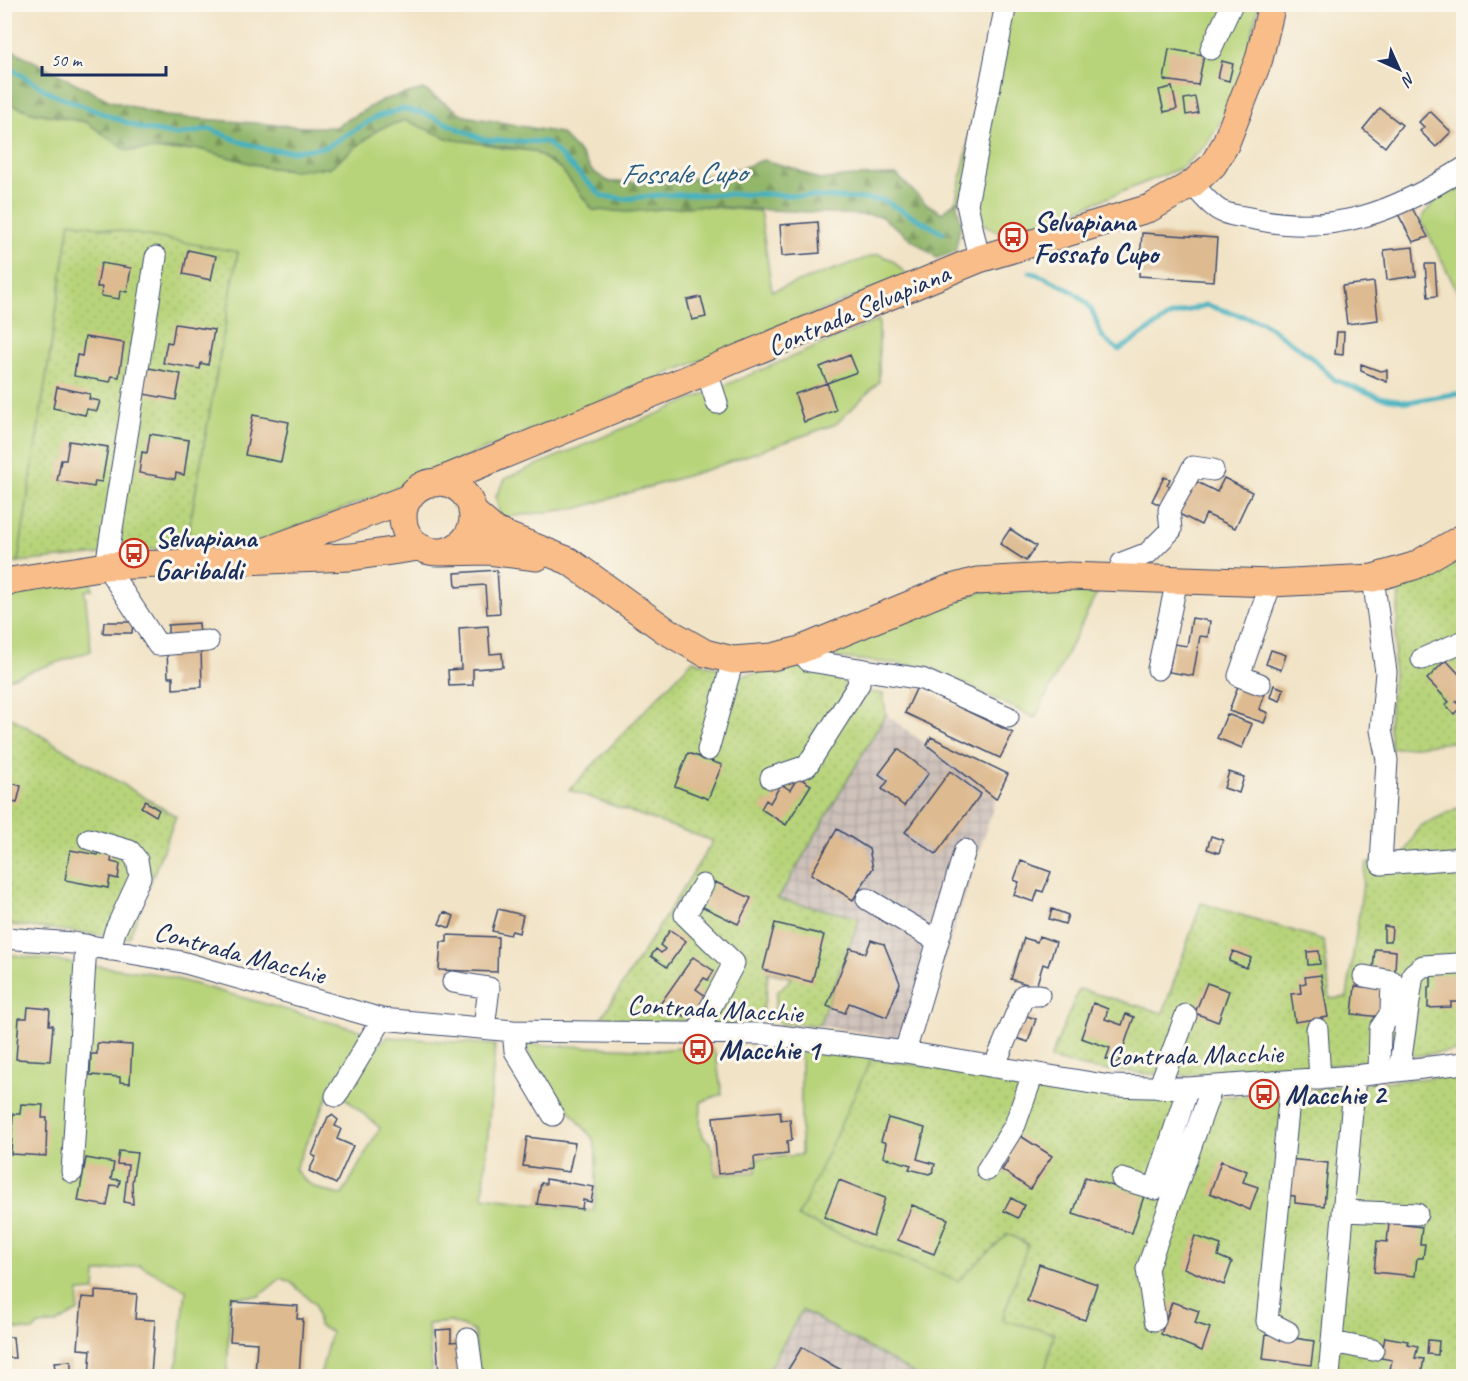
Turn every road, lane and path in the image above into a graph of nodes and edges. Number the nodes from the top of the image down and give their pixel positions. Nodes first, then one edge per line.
1 (1006, 4) edge
2 (1232, 4) edge
3 (1272, 4) edge
4 (1211, 49) dead end
5 (1464, 168) edge
6 (1192, 184) junction
7 (156, 257) dead end
8 (979, 259) junction
9 (707, 372) junction
10 (717, 403) dead end
11 (527, 446) junction
12 (1213, 470) dead end
13 (435, 483) junction
14 (409, 498) junction
15 (470, 507) junction
16 (1464, 537) edge
17 (430, 549) junction
18 (569, 561) junction
19 (231, 564) junction
20 (106, 567) junction
21 (1116, 578) junction
22 (1374, 578) junction
23 (1177, 580) junction
24 (4, 582) edge
25 (1271, 583) junction
26 (208, 641) dead end
27 (1464, 641) edge
28 (800, 650) junction
29 (1422, 658) dead end
30 (733, 660) junction
31 (856, 669) junction
32 (1158, 669) dead end
33 (1260, 684) dead end
34 (1008, 717) dead end
35 (708, 750) dead end
36 (771, 778) dead end
37 (89, 839) dead end
38 (965, 850) dead end
39 (1464, 858) edge
40 (703, 885) dead end
41 (867, 899) dead end
42 (4, 938) edge
43 (938, 941) junction
44 (86, 945) junction
45 (110, 950) junction
46 (1458, 964) dead end
47 (1364, 976) dead end
48 (453, 982) dead end
49 (1039, 995) dead end
50 (1186, 1016) dead end
51 (382, 1019) junction
52 (484, 1028) junction
53 (1317, 1029) dead end
54 (513, 1031) junction
55 (696, 1033) junction
56 (905, 1052) junction
57 (1464, 1064) edge
58 (994, 1067) junction
59 (1389, 1072) junction
60 (1033, 1074) junction
61 (1355, 1076) junction
62 (1320, 1079) junction
63 (1291, 1081) junction
64 (1212, 1087) junction
65 (1159, 1088) junction
66 (1188, 1088) junction
67 (336, 1096) dead end
68 (553, 1115) dead end
69 (987, 1170) dead end
70 (72, 1172) dead end
71 (1122, 1179) dead end
72 (1343, 1211) junction
73 (1417, 1214) dead end
74 (1155, 1320) dead end
75 (1288, 1332) dead end
76 (468, 1339) dead end
77 (1332, 1341) junction
78 (1373, 1350) dead end
79 (473, 1377) edge
80 (1329, 1377) edge

1 - 8 street
2 - 4 street
3 - 6 main road, Contrada Selvapiana
5 - 6 street
6 - 8 main road, Contrada Selvapiana
7 - 20 street
8 - 9 main road, Contrada Selvapiana
9 - 10 street
9 - 11 main road, Contrada Selvapiana
11 - 13 main road, Contrada Selvapiana
11 - 15 main road, Contrada Selvapiana
12 - 21 street
13 - 14 main road
13 - 15 main road
14 - 17 main road
14 - 19 main road
15 - 17 main road
15 - 18 main road
16 - 22 main road
17 - 18 main road
17 - 19 main road
18 - 30 main road
19 - 20 main road
20 - 24 main road
20 - 26 street
21 - 23 main road
21 - 28 main road
22 - 25 main road
22 - 39 street
23 - 25 main road
23 - 32 street
25 - 33 street
27 - 29 street
28 - 30 main road
28 - 31 street
30 - 35 street
31 - 34 street
31 - 36 street
37 - 45 street
38 - 43 street
40 - 55 street
41 - 43 street
42 - 44 street, Contrada Macchie
43 - 56 street
44 - 45 street, Contrada Macchie
44 - 70 street
45 - 51 street, Contrada Macchie
46 - 59 street
47 - 59 street
48 - 52 street
49 - 58 street
50 - 65 street
51 - 52 street, Contrada Macchie
51 - 67 street
52 - 54 street, Contrada Macchie
53 - 62 street
54 - 55 street, Contrada Macchie
54 - 68 street
55 - 56 street, Contrada Macchie
56 - 58 street, Contrada Macchie
57 - 59 street, Contrada Macchie
58 - 60 street, Contrada Macchie
59 - 61 street, Contrada Macchie
60 - 65 street, Contrada Macchie
60 - 69 street
61 - 62 street, Contrada Macchie
61 - 72 street
62 - 63 street, Contrada Macchie
63 - 64 street, Contrada Macchie
63 - 75 street
64 - 66 street, Contrada Macchie
64 - 74 street
65 - 66 street, Contrada Macchie
66 - 71 street
72 - 73 street
72 - 77 street
76 - 79 street
77 - 78 street
77 - 80 street

